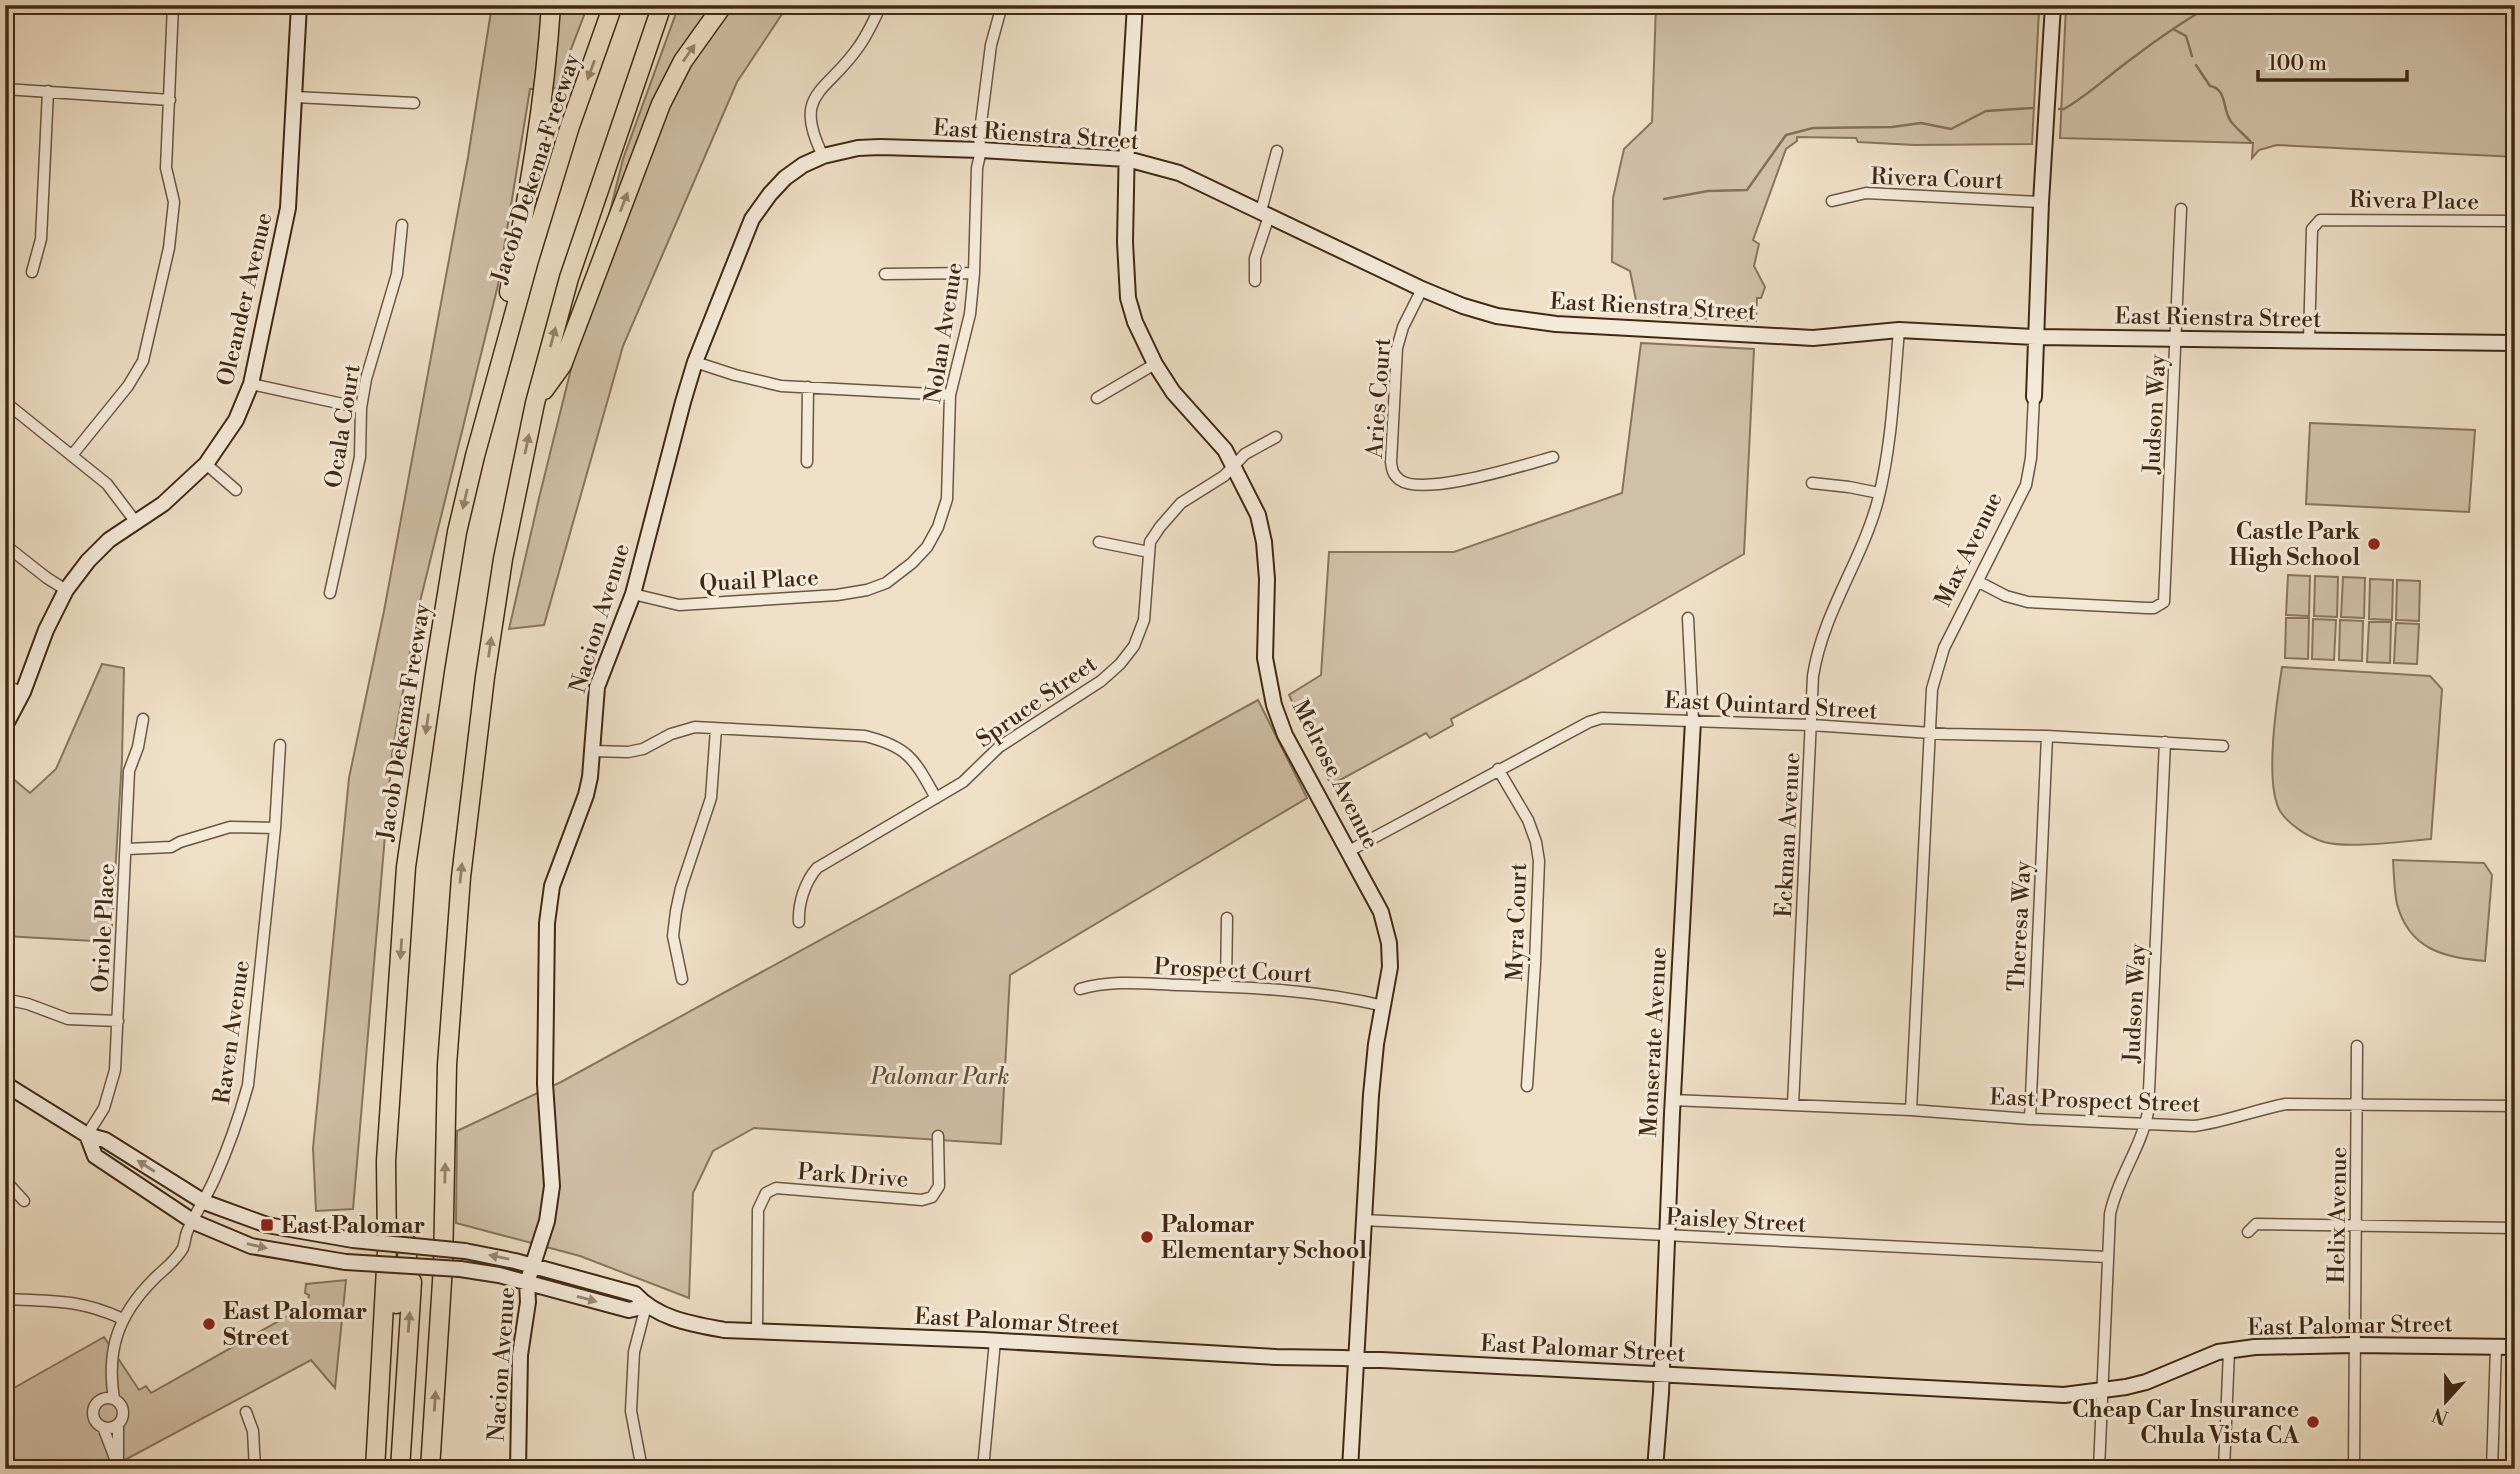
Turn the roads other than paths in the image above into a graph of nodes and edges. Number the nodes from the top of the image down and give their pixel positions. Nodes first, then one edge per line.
1 (173, 5) edge
2 (299, 5) edge
3 (551, 5) edge
4 (613, 5) edge
5 (662, 5) edge
6 (723, 5) edge
7 (881, 5) edge
8 (1002, 5) edge
9 (1135, 5) edge
10 (2053, 5) edge
11 (5, 89) edge
12 (48, 91) junction
13 (295, 97) junction
14 (170, 100) junction
15 (414, 103) dead end
16 (981, 150) junction
17 (1277, 151) dead end
18 (823, 156) junction
19 (1127, 159) junction
20 (1832, 201) dead end
21 (2041, 202) junction
22 (2182, 209) dead end
23 (1265, 214) junction
24 (2515, 221) edge
25 (402, 225) dead end
26 (32, 272) dead end
27 (974, 273) junction
28 (885, 274) dead end
29 (1255, 281) dead end
30 (1422, 289) junction
31 (1899, 330) junction
32 (2036, 337) junction
33 (2176, 338) junction
34 (2309, 341) junction
35 (2515, 343) edge
36 (695, 362) junction
37 (1155, 364) junction
38 (251, 384) junction
39 (808, 387) junction
40 (950, 395) junction
41 (2034, 397) joint
42 (1097, 398) dead end
43 (5, 401) edge
44 (535, 403) junction
45 (360, 408) junction
46 (1276, 437) dead end
47 (73, 454) junction
48 (475, 456) junction
49 (1553, 457) dead end
50 (807, 462) dead end
51 (206, 464) junction
52 (1235, 466) junction
53 (1812, 483) dead end
54 (236, 489) dead end
55 (1879, 493) junction
56 (135, 521) junction
57 (1100, 542) dead end
58 (5, 545) edge
59 (1149, 552) junction
60 (1979, 582) junction
61 (886, 583) joint
62 (66, 590) junction
63 (330, 593) dead end
64 (633, 594) junction
65 (1688, 618) dead end
66 (5, 686) edge
67 (23, 692) junction
68 (143, 719) dead end
69 (1693, 721) junction
70 (1811, 725) junction
71 (5, 726) edge
72 (716, 729) junction
73 (1930, 733) junction
74 (2047, 736) junction
75 (2165, 742) junction
76 (281, 745) dead end
77 (2223, 746) dead end
78 (593, 751) junction
79 (1498, 769) junction
80 (936, 798) junction
81 (275, 828) junction
82 (127, 849) junction
83 (1349, 851) junction
84 (1227, 918) dead end
85 (799, 922) dead end
86 (682, 979) dead end
87 (1226, 986) junction
88 (1080, 989) dead end
89 (5, 999) edge
90 (1384, 1006) junction
91 (118, 1021) junction
92 (2357, 1046) dead end
93 (5, 1084) edge
94 (1527, 1086) dead end
95 (1672, 1100) junction
96 (2357, 1104) junction
97 (1793, 1105) junction
98 (2515, 1106) edge
99 (1911, 1110) junction
100 (2030, 1119) junction
101 (2146, 1125) junction
102 (87, 1135) junction
103 (938, 1136) dead end
104 (5, 1180) edge
105 (24, 1201) dead end
106 (204, 1202) junction
107 (1363, 1220) junction
108 (194, 1222) junction
109 (2357, 1226) junction
110 (2515, 1228) edge
111 (2248, 1232) dead end
112 (1666, 1236) junction
113 (408, 1244) junction
114 (2107, 1257) junction
115 (533, 1266) junction
116 (406, 1268) junction
117 (527, 1283) junction
118 (5, 1299) edge
119 (646, 1306) junction
120 (123, 1319) junction
121 (757, 1331) junction
122 (995, 1341) junction
123 (2354, 1345) junction
124 (2496, 1347) junction
125 (2515, 1348) edge
126 (2229, 1351) junction
127 (1354, 1358) junction
128 (110, 1374) junction
129 (1661, 1376) junction
130 (2102, 1391) junction
131 (114, 1399) junction
132 (99, 1402) junction
133 (246, 1412) dead end
134 (396, 1414) junction
135 (118, 1424) junction
136 (103, 1427) junction
137 (118, 1468) edge
138 (255, 1469) edge
139 (375, 1469) edge
140 (387, 1469) edge
141 (400, 1469) edge
142 (430, 1469) edge
143 (518, 1469) edge
144 (642, 1469) edge
145 (983, 1469) edge
146 (1350, 1469) edge
147 (1655, 1469) edge
148 (2099, 1469) edge
149 (2224, 1469) edge
150 (2354, 1469) edge
151 (2492, 1469) edge

1 - 14 street
2 - 13 street, Oleander Avenue
3 - 48 highway
4 -> 48 highway, Jacob Dekema Freeway
44 -> 5 highway
44 -> 6 highway
7 - 18 street
8 - 16 street, Nolan Avenue
9 - 19 street, Melrose Avenue
10 - 21 street, Max Avenue
11 - 12 street
12 - 14 street
12 - 26 street
13 - 15 street
13 - 38 street, Oleander Avenue
14 - 47 street
16 - 18 street, East Rienstra Street
16 - 19 street, East Rienstra Street
16 - 27 street, Nolan Avenue
17 - 23 street
18 - 36 street, Nacion Avenue
19 - 23 street, East Rienstra Street
19 - 37 street, Melrose Avenue
20 - 21 street, Rivera Court
21 - 32 street, Max Avenue
22 - 33 street, Judson Way
23 - 29 street
23 - 30 street, East Rienstra Street
24 - 34 street, Rivera Place
25 - 45 street, Ocala Court
27 - 28 street
27 - 40 street, Nolan Avenue
30 - 31 street, East Rienstra Street
30 - 49 street, Aries Court
31 - 32 street, East Rienstra Street
31 - 55 street, Eckman Avenue
32 - 33 street, East Rienstra Street
32 - 41 street, Max Avenue
33 - 34 street, East Rienstra Street
33 - 60 street, Judson Way
34 - 35 street, East Rienstra Street
36 - 39 street
36 - 64 street, Nacion Avenue
37 - 42 street
37 - 52 street, Melrose Avenue
38 - 45 street
38 - 51 street, Oleander Avenue
39 - 40 street
39 - 50 street
40 - 61 street, Nolan Avenue
41 - 60 street, Max Avenue
43 - 47 street
142 -> 44 highway
45 - 63 street, Ocala Court
46 - 52 street, Spruce Street
47 - 56 street
48 -> 139 highway, Jacob Dekema Freeway
51 - 54 street
51 - 56 street, Oleander Avenue
52 - 59 street, Spruce Street
52 - 83 street, Melrose Avenue
53 - 55 street
55 - 70 street, Eckman Avenue
56 - 62 street, Oleander Avenue
57 - 59 street
58 - 62 street
59 - 80 street, Spruce Street
60 - 73 street, Max Avenue
61 - 64 street, Quail Place
62 - 67 street, Oleander Avenue
64 - 78 street, Nacion Avenue
65 - 69 street, Monserate Avenue
66 - 67 street
67 - 71 street, Oleander Avenue
68 - 82 street, Oriole Place
69 - 70 street, East Quintard Street
69 - 79 street, East Quintard Street
69 - 95 street, Monserate Avenue
70 - 73 street, East Quintard Street
70 - 97 street, Eckman Avenue
72 - 78 street
72 - 80 street
72 - 86 street
73 - 74 street, East Quintard Street
73 - 99 street, Max Avenue
74 - 75 street, East Quintard Street
74 - 100 street, Theresa Way
75 - 77 street, East Quintard Street
75 - 101 street, Judson Way
76 - 81 street, Raven Avenue
78 - 115 street, Nacion Avenue
79 - 83 street, East Quintard Street
79 - 94 street, Myra Court
80 - 85 street, Spruce Street
81 - 82 street
81 - 106 street, Raven Avenue
82 - 91 street, Oriole Place
83 - 90 street, Melrose Avenue
84 - 87 street
87 - 88 street, Prospect Court
87 - 90 street, Prospect Court
89 - 91 street
90 - 107 street, Melrose Avenue
91 - 102 street, Oriole Place
92 - 96 street, Helix Avenue
93 - 102 street, East Palomar Street
95 - 97 street, East Prospect Street
95 - 112 street, Monserate Avenue
96 - 98 street, East Prospect Street
96 - 101 street, East Prospect Street
96 - 109 street, Helix Avenue
97 - 99 street, East Prospect Street
99 - 100 street, East Prospect Street
100 - 101 street, East Prospect Street
101 - 114 street, Judson Way
106 -> 102 street, East Palomar Street
102 - 108 street, East Palomar Street
103 - 121 street, Park Drive
104 - 105 street
106 - 108 street, Raven Avenue
106 - 113 street, East Palomar Street, bridge
107 - 112 street, Paisley Street
107 - 127 street, Melrose Avenue
108 -> 116 street, East Palomar Street, bridge
108 - 120 street, Raven Avenue
109 - 110 street
109 - 111 street
109 - 123 street, Helix Avenue
112 - 114 street, Paisley Street
112 - 129 street, Monserate Avenue
115 -> 113 street, East Palomar Street, bridge
113 - 116 highway, bridge
114 - 130 street, Judson Way
115 - 117 street, Nacion Avenue
115 - 119 street, East Palomar Street
116 - 117 street, East Palomar Street, bridge
116 - 134 highway
117 -> 119 street, East Palomar Street
117 - 143 street, Nacion Avenue
118 - 120 street
119 - 121 street, East Palomar Street
119 - 144 street
120 - 128 street, Raven Avenue
121 - 122 street, East Palomar Street
122 - 127 street, East Palomar Street
122 - 145 street
123 - 124 street, East Palomar Street
123 - 126 street, East Palomar Street
123 - 150 street, Helix Avenue
124 - 125 street, East Palomar Street
124 - 151 street
126 - 130 street, East Palomar Street
126 - 149 street
127 - 129 street, East Palomar Street
127 - 146 street, Melrose Avenue
128 - 131 street, Raven Avenue
128 - 132 street, Raven Avenue
129 - 130 street, East Palomar Street
129 - 147 street, Monserate Avenue
130 - 148 street, Judson Way
131 - 132 street
131 - 135 street
132 - 136 street
133 - 138 street
134 - 140 highway
134 - 141 highway
135 - 136 street
135 - 137 street
136 - 137 street

